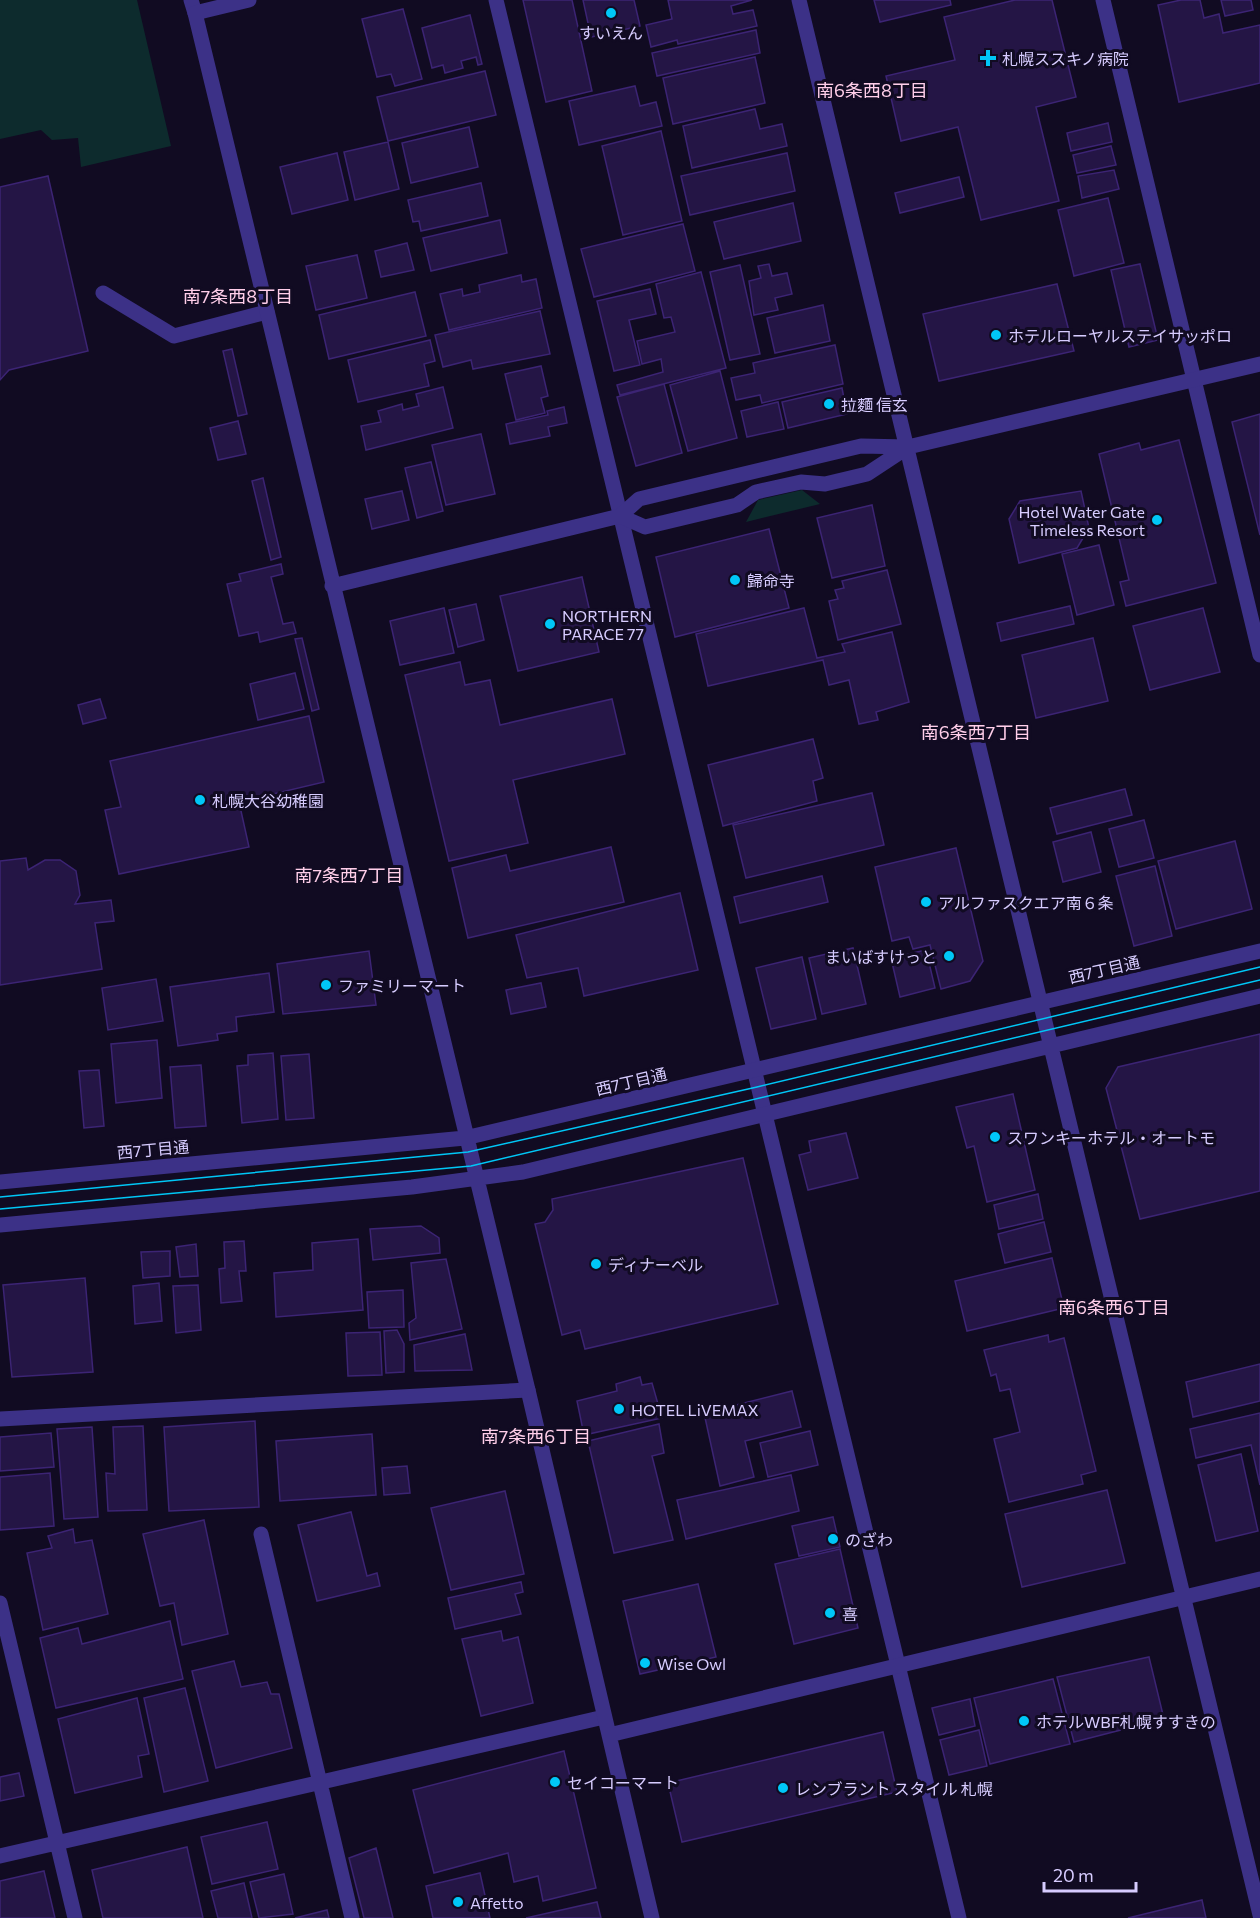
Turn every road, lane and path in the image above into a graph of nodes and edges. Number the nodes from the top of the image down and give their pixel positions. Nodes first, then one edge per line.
1 (249, 0) edge
2 (496, 0) edge
3 (799, 0) edge
4 (1103, 0) edge
5 (193, 7) edge
6 (103, 294) dead end
7 (267, 312) junction
8 (1260, 364) edge
9 (1194, 380) junction
10 (908, 447) junction
11 (620, 516) junction
12 (332, 586) junction
13 (1260, 655) edge
14 (1260, 951) edge
15 (1260, 996) edge
16 (1041, 1002) junction
17 (1052, 1046) junction
18 (753, 1071) junction
19 (763, 1114) junction
20 (465, 1137) junction
21 (475, 1180) junction
22 (0, 1182) edge
23 (0, 1225) edge
24 (528, 1390) junction
25 (0, 1419) edge
26 (261, 1534) dead end
27 (1260, 1579) edge
28 (1184, 1597) junction
29 (1, 1608) edge
30 (897, 1666) junction
31 (604, 1717) junction
32 (609, 1735) junction
33 (319, 1782) junction
34 (57, 1842) junction
35 (0, 1856) edge
36 (1260, 1915) edge
37 (75, 1918) edge
38 (352, 1918) edge
39 (652, 1918) edge
40 (959, 1918) edge

1 - 5 street
2 - 11 street
3 - 10 street
4 - 9 street
5 - 7 street
6 - 7 street
7 - 12 street
8 - 9 street
9 - 10 street
9 - 13 street
10 - 11 street
10 - 11 street
10 - 16 street
11 - 12 street
11 - 18 street
12 - 20 street
14 - 16 street, 西7丁目通
15 - 17 street
16 - 17 street
16 - 18 street, 西7丁目通
17 - 19 street
17 - 28 street
18 - 19 street
18 - 20 street, 西7丁目通
19 - 21 street
19 - 30 street
20 - 21 street
20 - 22 street, 西7丁目通
21 - 23 street
21 - 24 street
24 - 25 street
24 - 31 street
26 - 33 street
27 - 28 street
28 - 30 street
28 - 36 street
29 - 34 street
30 - 32 street
30 - 40 street
31 - 32 street
31 - 33 street
32 - 39 street
33 - 34 street
33 - 38 street
34 - 35 street
34 - 37 street

